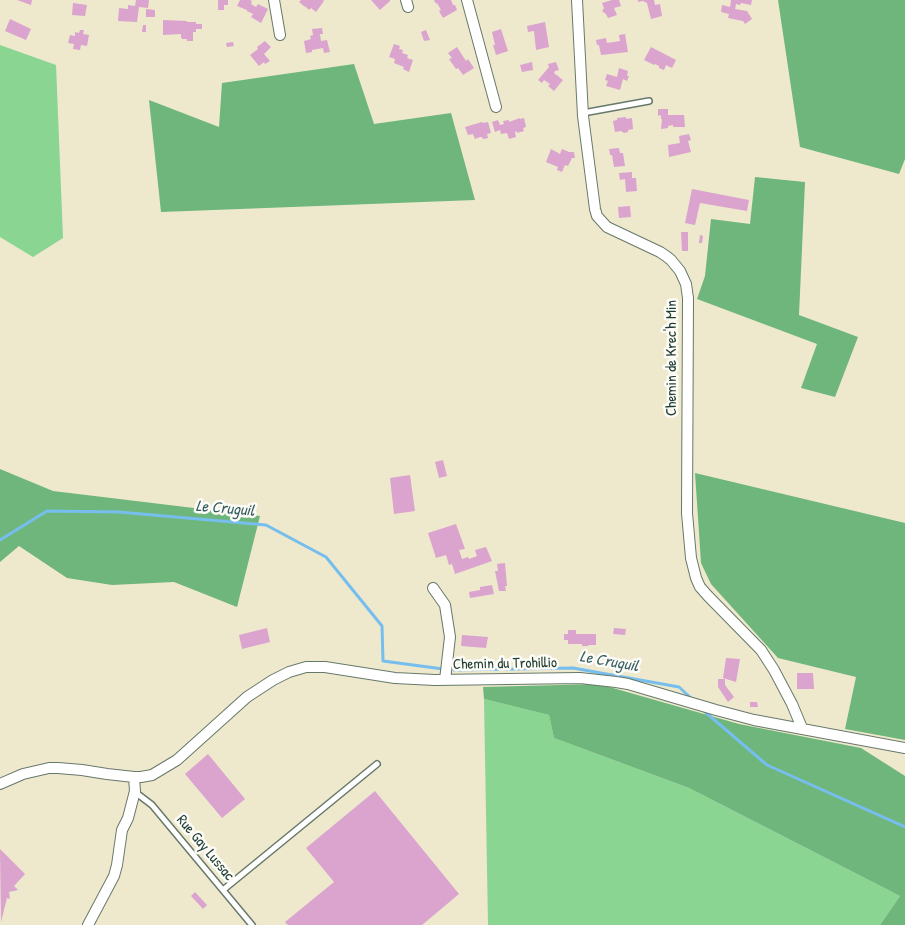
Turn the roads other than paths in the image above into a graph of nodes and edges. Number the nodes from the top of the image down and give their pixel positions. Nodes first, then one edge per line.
1 (274, 0) edge
2 (467, 0) edge
3 (577, 0) edge
4 (280, 35) dead end
5 (649, 101) dead end
6 (496, 107) dead end
7 (583, 113) junction
8 (433, 588) dead end
9 (444, 680) junction
10 (802, 728) junction
11 (905, 748) edge
12 (377, 764) dead end
13 (134, 777) junction
14 (0, 784) edge
15 (135, 791) junction
16 (223, 890) junction
17 (88, 925) edge
18 (252, 925) edge

1 - 4 street
2 - 6 street
3 - 7 street, Chemin de Krec'h Min
5 - 7 lane
7 - 10 street, Chemin de Krec'h Min
8 - 9 street
9 - 10 street, Chemin du Trohillio
9 - 13 street, Chemin du Trohillio
10 - 11 street, Chemin du Trohillio
12 - 16 lane
13 - 14 street, Chemin du Trohillio
13 - 15 street
15 - 16 lane, Rue Gay Lussac
15 - 17 street
16 - 18 lane, Rue Gay Lussac

